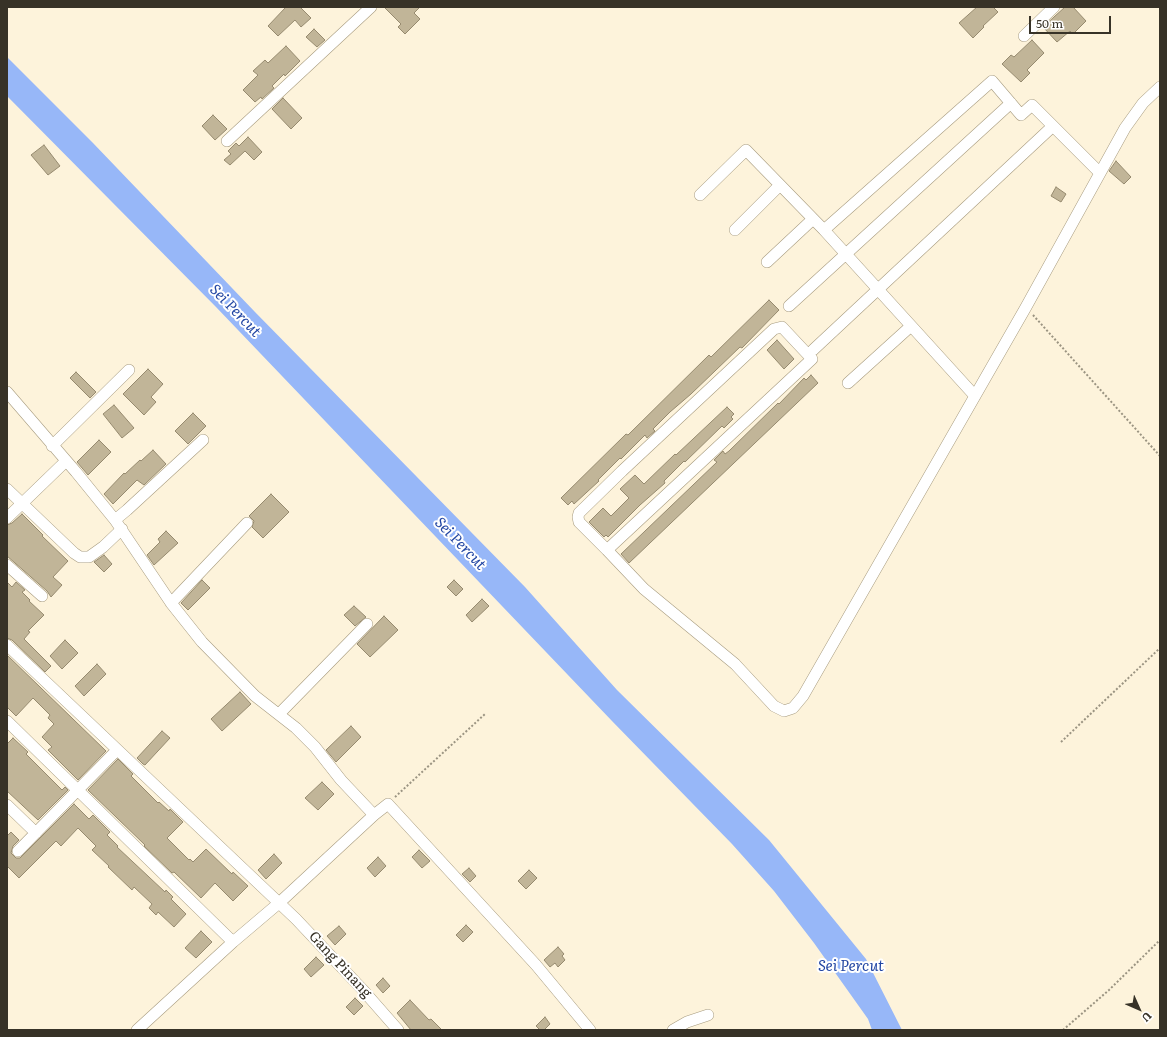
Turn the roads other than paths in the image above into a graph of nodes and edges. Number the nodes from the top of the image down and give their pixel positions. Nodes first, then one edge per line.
1 (370, 7) edge
2 (1054, 7) edge
3 (1024, 36) dead end
4 (1160, 87) edge
5 (1011, 103) junction
6 (1054, 126) junction
7 (228, 141) dead end
8 (1100, 173) junction
9 (780, 185) junction
10 (700, 195) dead end
11 (813, 218) junction
12 (734, 230) dead end
13 (824, 230) junction
14 (846, 255) junction
15 (767, 262) dead end
16 (878, 289) junction
17 (789, 306) dead end
18 (911, 326) junction
19 (813, 350) dead end
20 (129, 370) dead end
21 (848, 383) dead end
22 (7, 392) edge
23 (975, 396) junction
24 (203, 440) dead end
25 (52, 446) junction
26 (66, 461) junction
27 (7, 489) edge
28 (22, 503) junction
29 (7, 518) edge
30 (115, 520) junction
31 (247, 523) dead end
32 (122, 529) junction
33 (607, 550) junction
34 (7, 565) edge
35 (42, 596) dead end
36 (171, 603) junction
37 (367, 624) dead end
38 (7, 645) edge
39 (279, 714) junction
40 (7, 721) edge
41 (117, 750) junction
42 (78, 791) junction
43 (7, 805) edge
44 (374, 815) junction
45 (36, 833) junction
46 (18, 851) dead end
47 (279, 903) junction
48 (233, 942) junction
49 (708, 1015) dead end
50 (137, 1030) edge
51 (398, 1030) edge
52 (590, 1030) edge
53 (673, 1030) edge

1 - 7 street
2 - 3 street
4 - 8 street
5 - 6 street
5 - 13 street
5 - 14 street
6 - 8 street
6 - 16 street
8 - 23 street
9 - 10 street
9 - 11 street
9 - 12 street
11 - 13 street
11 - 15 street
13 - 14 street
14 - 16 street
14 - 17 street
16 - 18 street
16 - 19 street
18 - 21 street
18 - 23 street
20 - 25 street
22 - 25 street
23 - 33 street
24 - 30 street
25 - 26 street
26 - 28 street
26 - 30 street
27 - 28 street
28 - 29 street
28 - 32 street
30 - 32 street
31 - 36 street
32 - 36 street
33 - 33 street
34 - 35 street
36 - 39 street
37 - 39 street
38 - 41 street, Gang Pinang
39 - 44 street
40 - 42 street
41 - 42 street
41 - 47 street, Gang Pinang
42 - 45 street
42 - 48 street
43 - 45 street
44 - 47 street
44 - 52 street
45 - 46 street
47 - 48 street
47 - 51 street, Gang Pinang
48 - 50 street
49 - 53 street

